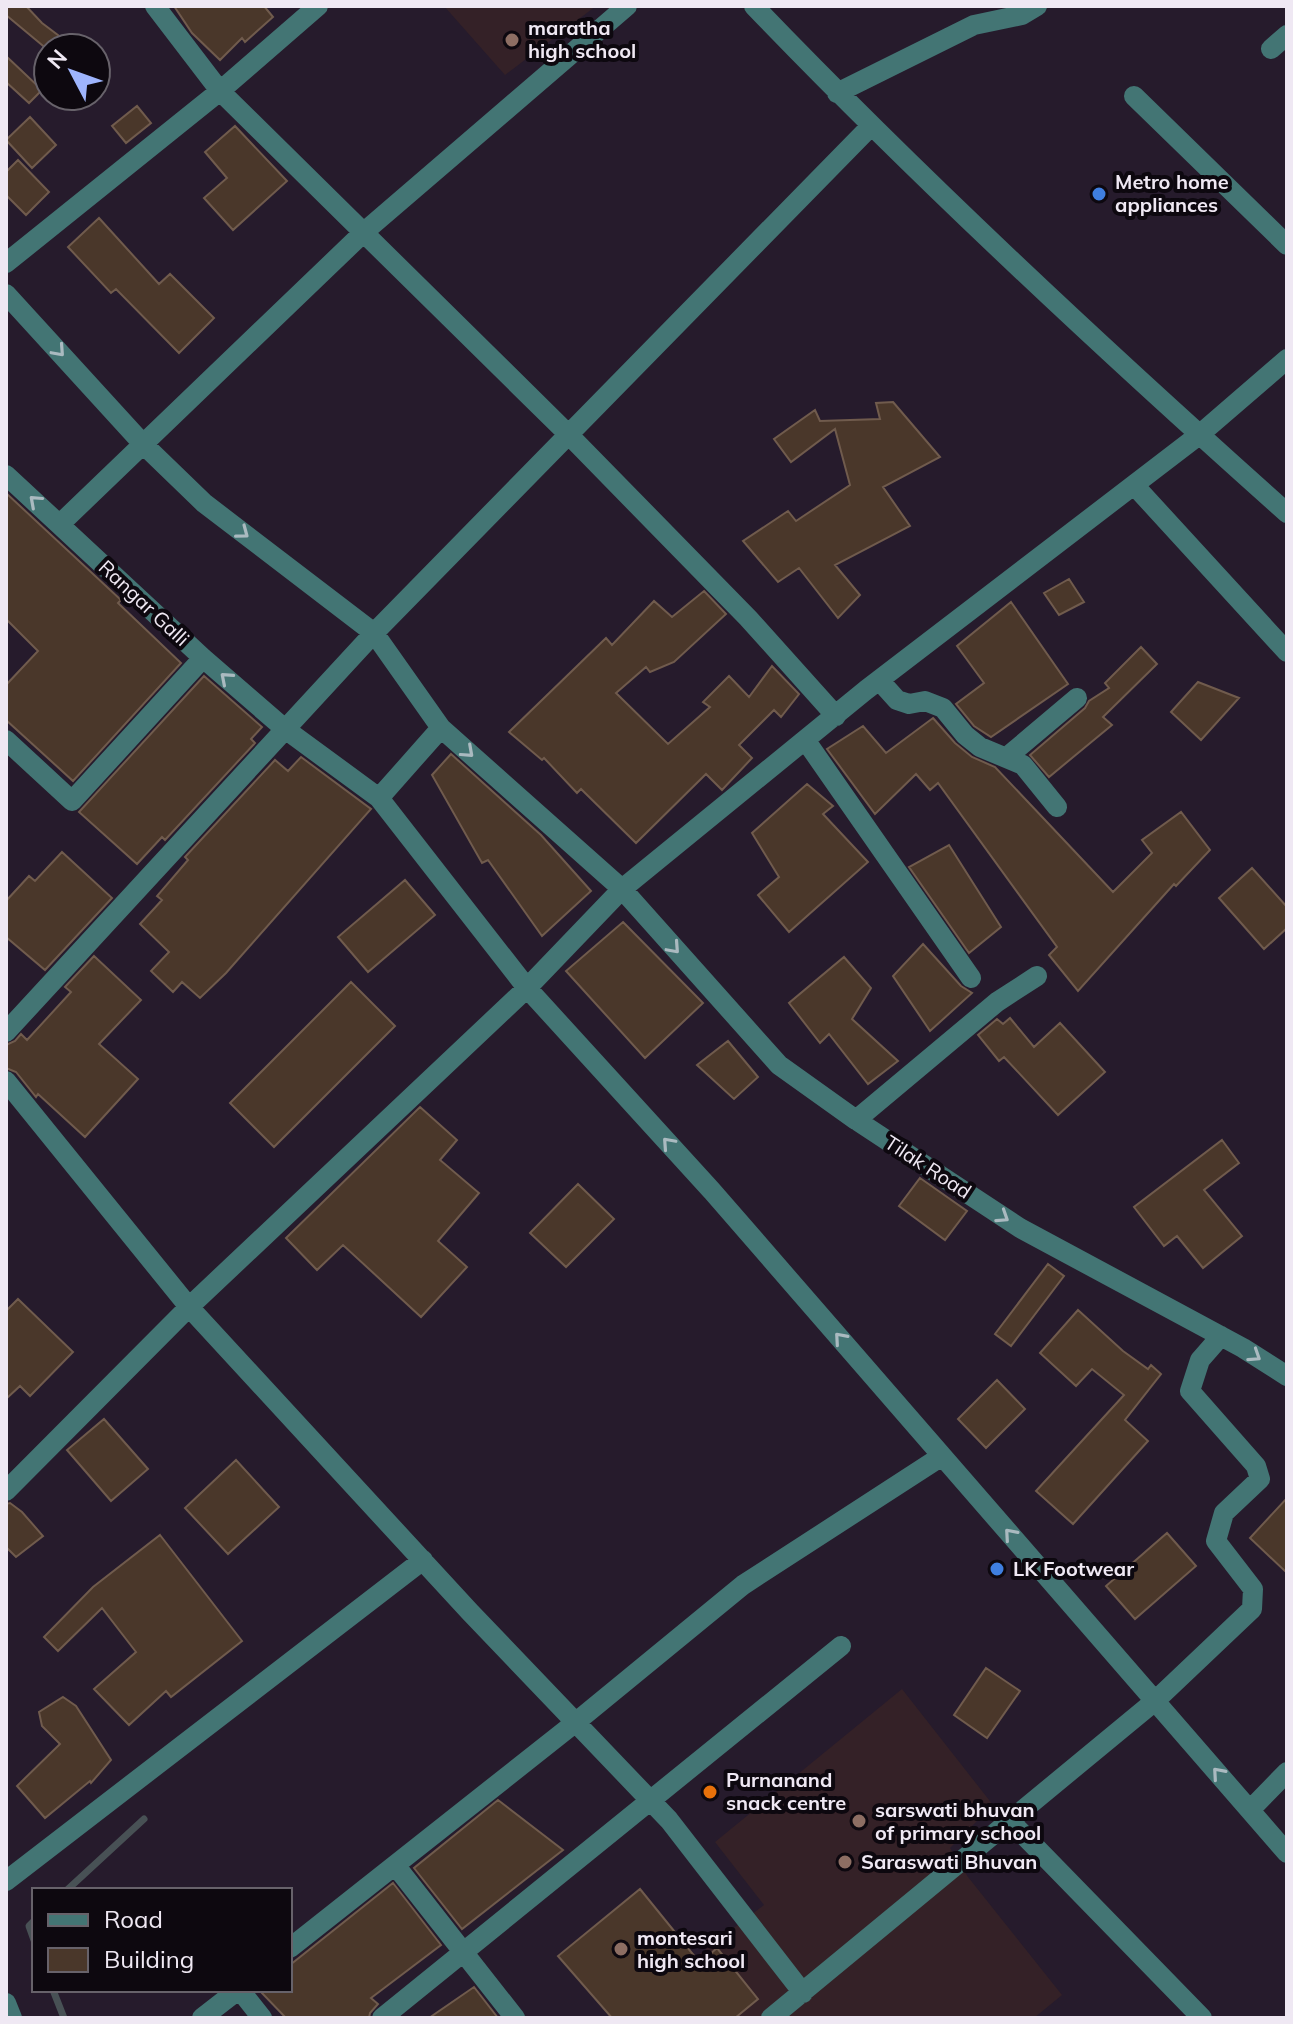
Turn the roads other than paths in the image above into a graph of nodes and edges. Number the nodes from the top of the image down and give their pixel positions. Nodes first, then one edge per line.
1 (155, 6) edge
2 (318, 6) edge
3 (627, 6) edge
4 (754, 6) edge
5 (1037, 6) edge
6 (1007, 12) edge
7 (1287, 35) edge
8 (1271, 49) dead end
9 (220, 91) junction
10 (837, 93) junction
11 (1134, 96) dead end
12 (870, 127) junction
13 (364, 232) junction
14 (1287, 245) edge
15 (6, 263) edge
16 (6, 294) edge
17 (1287, 359) edge
18 (568, 434) junction
19 (1199, 435) junction
20 (143, 444) junction
21 (6, 475) edge
22 (1134, 485) junction
23 (1287, 513) edge
24 (60, 524) junction
25 (374, 633) junction
26 (1287, 652) edge
27 (203, 658) junction
28 (879, 680) junction
29 (1077, 698) dead end
30 (836, 716) junction
31 (441, 728) junction
32 (285, 729) junction
33 (806, 741) junction
34 (9, 750) edge
35 (1007, 757) junction
36 (379, 798) junction
37 (1057, 807) dead end
38 (622, 889) junction
39 (1037, 976) dead end
40 (971, 978) dead end
41 (527, 988) junction
42 (6, 1032) edge
43 (6, 1081) edge
44 (856, 1120) junction
45 (189, 1307) junction
46 (1221, 1336) junction
47 (1287, 1376) edge
48 (942, 1456) junction
49 (6, 1491) edge
50 (423, 1560) junction
51 (841, 1646) dead end
52 (1155, 1701) junction
53 (576, 1722) junction
54 (1287, 1772) edge
55 (651, 1801) junction
56 (1250, 1810) junction
57 (1010, 1821) junction
58 (1287, 1853) edge
59 (395, 1865) junction
60 (6, 1881) edge
61 (292, 1946) edge
62 (463, 1953) junction
63 (236, 1992) edge
64 (241, 1992) edge
65 (803, 1993) junction
66 (6, 2003) edge
67 (12, 2018) edge
68 (202, 2018) edge
69 (262, 2018) edge
70 (382, 2018) edge
71 (515, 2018) edge
72 (771, 2018) edge
73 (1202, 2018) edge

1 - 9 street
2 - 9 street
3 - 13 street
4 - 10 street
5 - 6 street
6 - 10 street
7 - 8 street
9 - 13 street
9 - 15 street
10 - 12 street
11 - 14 street
12 - 18 street
12 - 19 street
13 - 18 street
13 - 20 street
16 -> 20 street, Tilak Road
17 - 19 street
18 - 25 street
18 - 30 street
19 - 22 street
19 - 23 street
20 - 24 street
20 -> 25 street, Tilak Road
24 -> 21 street, Rangar Galli
22 - 26 street
22 - 28 street
24 - 27 street, Rangar Galli
25 - 31 street, Tilak Road
25 - 32 street
32 -> 27 street, Rangar Galli
27 - 34 street
28 - 30 street
28 - 35 street
29 - 35 street
30 - 33 street
31 - 36 street
31 -> 38 street, Tilak Road
32 - 36 street, Rangar Galli
32 - 42 street
33 - 38 street
33 - 40 street
35 - 37 street
36 - 41 street, Rangar Galli
38 - 41 street
38 -> 44 street, Tilak Road
39 - 44 street
41 - 45 street
48 -> 41 street, Rangar Galli
43 - 45 street
44 -> 46 street, Tilak Road
45 - 49 street
45 - 50 street
46 -> 47 street, Tilak Road
46 - 52 street
52 -> 48 street, Rangar Galli
48 - 53 street
50 - 53 street
50 - 60 street
51 - 55 street
56 -> 52 street, Rangar Galli
52 - 57 street
53 - 55 street
53 - 59 street
54 - 56 street
55 - 62 street
55 - 65 street
56 - 58 street, Rangar Galli
57 - 65 street
57 - 73 street
59 - 61 street
59 - 62 street
62 - 70 street
62 - 71 street
63 - 68 street
64 - 69 street
65 - 72 street
66 - 67 street

